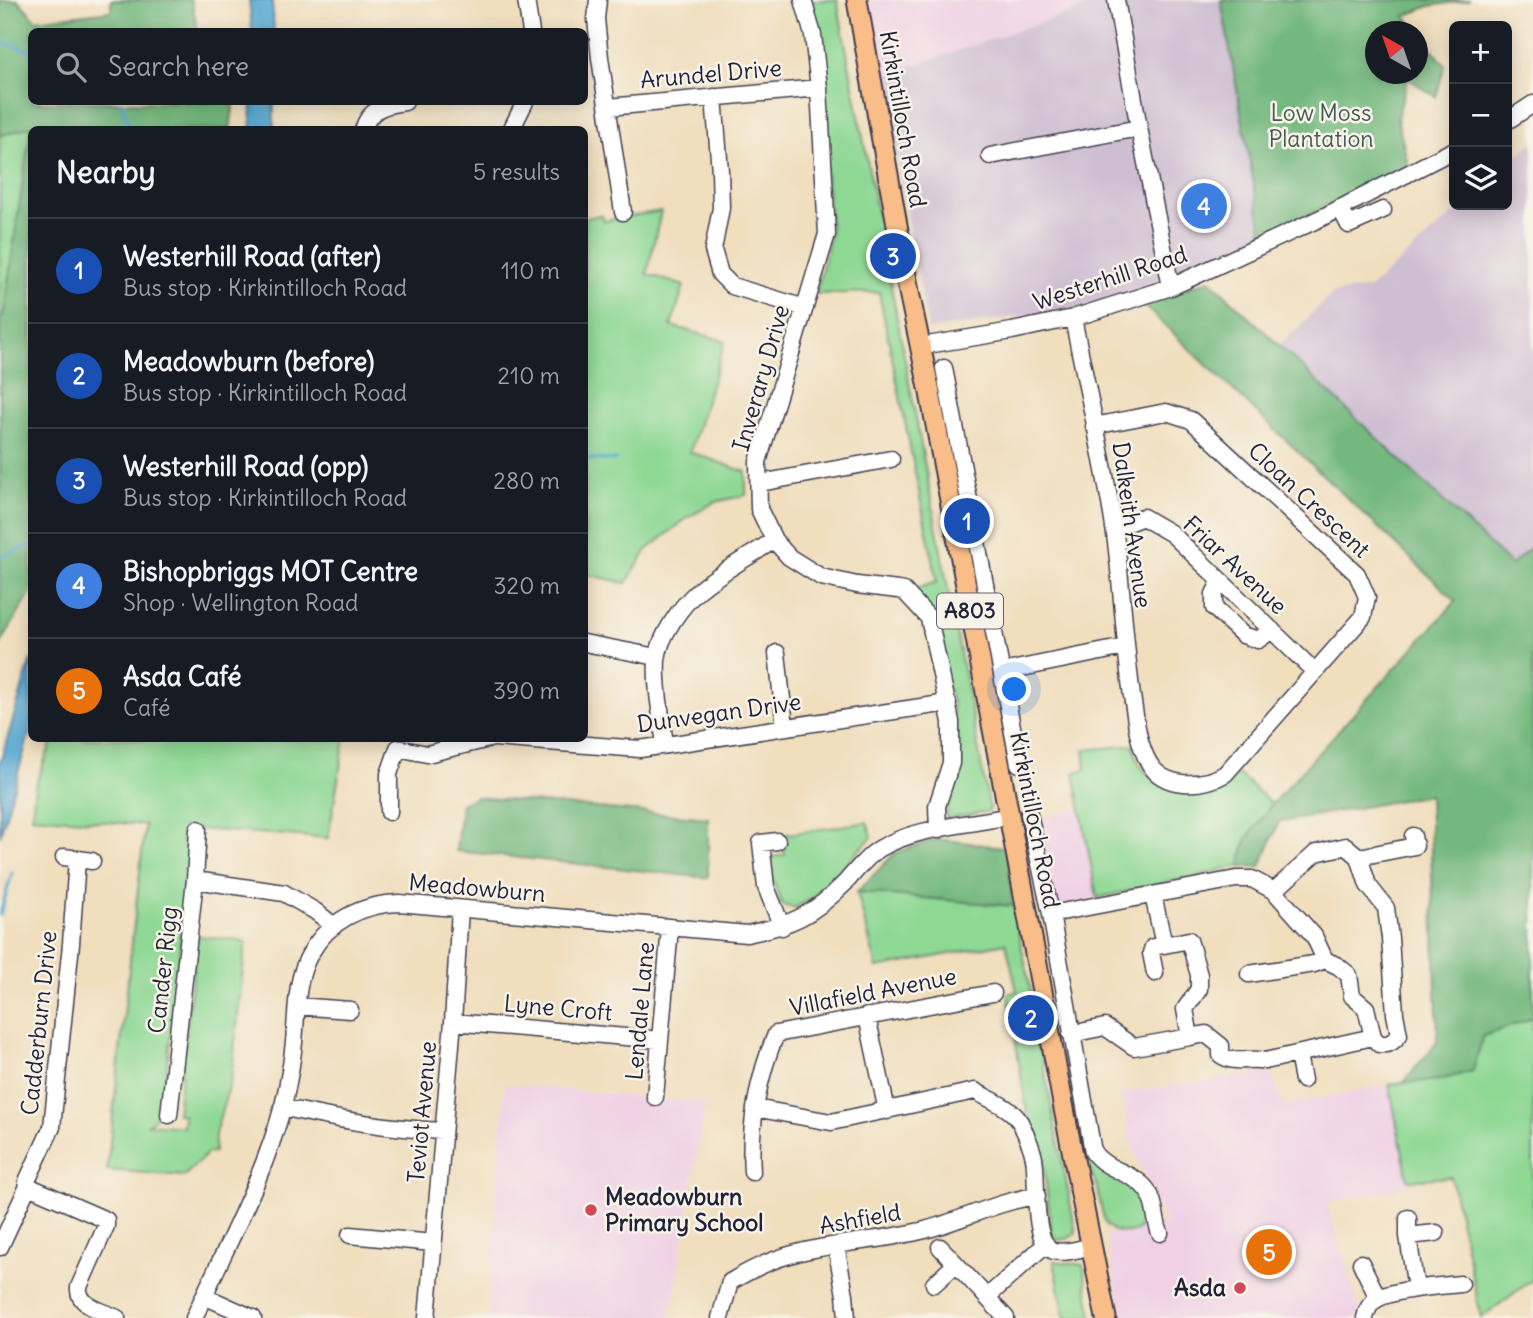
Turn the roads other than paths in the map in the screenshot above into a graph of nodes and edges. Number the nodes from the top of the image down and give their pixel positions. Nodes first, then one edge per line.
1 (526, 0) edge
2 (598, 0) edge
3 (803, 0) edge
4 (857, 0) edge
5 (1116, 0) edge
6 (530, 28) edge
7 (819, 88) junction
8 (714, 97) junction
9 (1533, 104) edge
10 (391, 105) edge
11 (520, 105) edge
12 (608, 107) junction
13 (1512, 118) edge
14 (364, 126) edge
15 (512, 126) edge
16 (1139, 128) junction
17 (1449, 153) edge
18 (990, 156) dead end
19 (1340, 208) junction
20 (1383, 209) dead end
21 (623, 212) dead end
22 (1171, 287) junction
23 (805, 308) junction
24 (1073, 318) junction
25 (921, 346) junction
26 (944, 368) dead end
27 (1094, 426) junction
28 (891, 459) dead end
29 (760, 483) junction
30 (1114, 528) junction
31 (774, 540) junction
32 (1220, 582) junction
33 (1272, 630) junction
34 (588, 644) edge
35 (1125, 647) junction
36 (777, 653) dead end
37 (657, 657) junction
38 (1002, 672) junction
39 (1315, 672) junction
40 (947, 704) junction
41 (785, 727) junction
42 (1139, 740) joint
43 (477, 742) edge
44 (547, 742) edge
45 (665, 745) junction
46 (1019, 764) dead end
47 (389, 812) dead end
48 (1019, 815) junction
49 (198, 829) dead end
50 (938, 830) junction
51 (1413, 836) dead end
52 (777, 841) dead end
53 (1359, 857) junction
54 (78, 859) dead end
55 (195, 880) junction
56 (1274, 891) junction
57 (1153, 895) junction
58 (460, 909) junction
59 (1051, 914) junction
60 (334, 926) junction
61 (782, 927) junction
62 (670, 928) junction
63 (1164, 945) junction
64 (1325, 960) junction
65 (1155, 973) dead end
66 (1249, 974) dead end
67 (993, 993) dead end
68 (297, 1006) junction
69 (350, 1010) dead end
70 (867, 1016) junction
71 (453, 1022) junction
72 (1071, 1034) junction
73 (1190, 1037) junction
74 (1373, 1037) junction
75 (660, 1040) junction
76 (1298, 1055) junction
77 (1303, 1080) dead end
78 (655, 1097) dead end
79 (282, 1107) junction
80 (755, 1108) junction
81 (887, 1111) junction
82 (169, 1115) dead end
83 (442, 1131) junction
84 (752, 1172) dead end
85 (28, 1186) junction
86 (1037, 1196) junction
87 (1408, 1218) dead end
88 (1160, 1233) dead end
89 (1436, 1233) dead end
90 (350, 1235) dead end
91 (1408, 1236) junction
92 (433, 1243) junction
93 (1046, 1244) junction
94 (836, 1246) junction
95 (1092, 1246) junction
96 (0, 1247) edge
97 (940, 1247) dead end
98 (1361, 1263) dead end
99 (956, 1264) junction
100 (934, 1284) dead end
101 (1461, 1284) dead end
102 (1416, 1289) junction
103 (204, 1296) junction
104 (987, 1297) junction
105 (1378, 1298) junction
106 (117, 1318) edge
107 (194, 1318) edge
108 (253, 1318) edge
109 (427, 1318) edge
110 (720, 1318) edge
111 (847, 1318) edge
112 (1006, 1318) edge
113 (1106, 1318) edge
114 (1365, 1318) edge

1 - 6 street
2 - 12 street
3 - 7 street, Inverary Drive
4 - 25 main road, Kirkintilloch Road / A803
5 - 16 street
7 - 8 street, Arundel Drive
7 - 23 street, Inverary Drive
8 - 12 street, Arundel Drive
8 - 23 street
9 - 13 street
10 - 14 street
11 - 15 street
12 - 21 street
16 - 18 street
16 - 22 street
17 - 19 street, Westerhill Road
19 - 20 street
19 - 22 street, Westerhill Road
22 - 24 street, Westerhill Road
23 - 29 street, Inverary Drive
24 - 25 street, Westerhill Road
24 - 27 street, Dalkeith Avenue
25 - 48 main road, Kirkintilloch Road / A803
26 - 38 street
27 - 30 street, Dalkeith Avenue
27 - 39 street, Cloan Crescent
28 - 29 street
29 - 31 street, Inverary Drive
30 - 32 street, Friar Avenue
30 - 35 street, Dalkeith Avenue
31 - 37 street
31 - 40 street, Inverary Drive
32 - 33 street, Friar Avenue
32 - 33 street
33 - 39 street, Friar Avenue
34 - 37 street
35 - 38 street
35 - 42 street, Dalkeith Avenue
36 - 41 street
37 - 45 street
38 - 46 street
39 - 42 street, Cloan Crescent
40 - 41 street, Dunvegan Drive
40 - 50 street, Inverary Drive
41 - 45 street, Dunvegan Drive
43 - 47 street, Dunvegan Drive
44 - 45 street, Dunvegan Drive
48 - 50 street, Meadowburn
48 - 59 street, Kirkintilloch Road
48 - 95 main road, Kirkintilloch Road / A803
49 - 55 street, Cander Rigg
50 - 61 street, Meadowburn
51 - 53 street
52 - 61 street
53 - 56 street
53 - 74 street
54 - 85 street, Cadderburn Drive
55 - 60 street
55 - 82 street, Cander Rigg
56 - 57 street
56 - 64 street
57 - 59 street
57 - 63 street
58 - 60 street, Meadowburn
58 - 62 street, Meadowburn
58 - 71 street, Teviot Avenue
59 - 72 street, Kirkintilloch Road
60 - 68 street, Meadowburn
61 - 62 street, Meadowburn
62 - 75 street, Lendale Lane
63 - 65 street
63 - 73 street
64 - 66 street
64 - 74 street
67 - 70 street, Villafield Avenue
68 - 69 street
68 - 79 street, Meadowburn
70 - 80 street, Villafield Avenue
70 - 81 street
71 - 75 street, Lyne Croft
71 - 83 street, Teviot Avenue
72 - 73 street
72 - 88 street, Kirkintilloch Road
73 - 76 street
74 - 76 street
75 - 78 street, Lendale Lane
76 - 77 street
79 - 83 street
79 - 103 street, Meadowburn
80 - 81 street
80 - 84 street, Villafield Avenue
81 - 86 street
83 - 92 street, Teviot Avenue
85 - 96 street, Cadderburn Drive
85 - 106 street
86 - 93 street
86 - 94 street, Ashfield
87 - 91 street
89 - 91 street
90 - 92 street
91 - 102 street
92 - 109 street, Teviot Avenue
93 - 95 street
93 - 104 street
94 - 110 street, Ashfield
94 - 111 street
95 - 113 main road, Kirkintilloch Road / A803
97 - 99 street
98 - 105 street
99 - 100 street
99 - 104 street
101 - 102 street
102 - 105 street
103 - 107 street, Meadowburn
103 - 108 street
104 - 112 street
105 - 114 street

